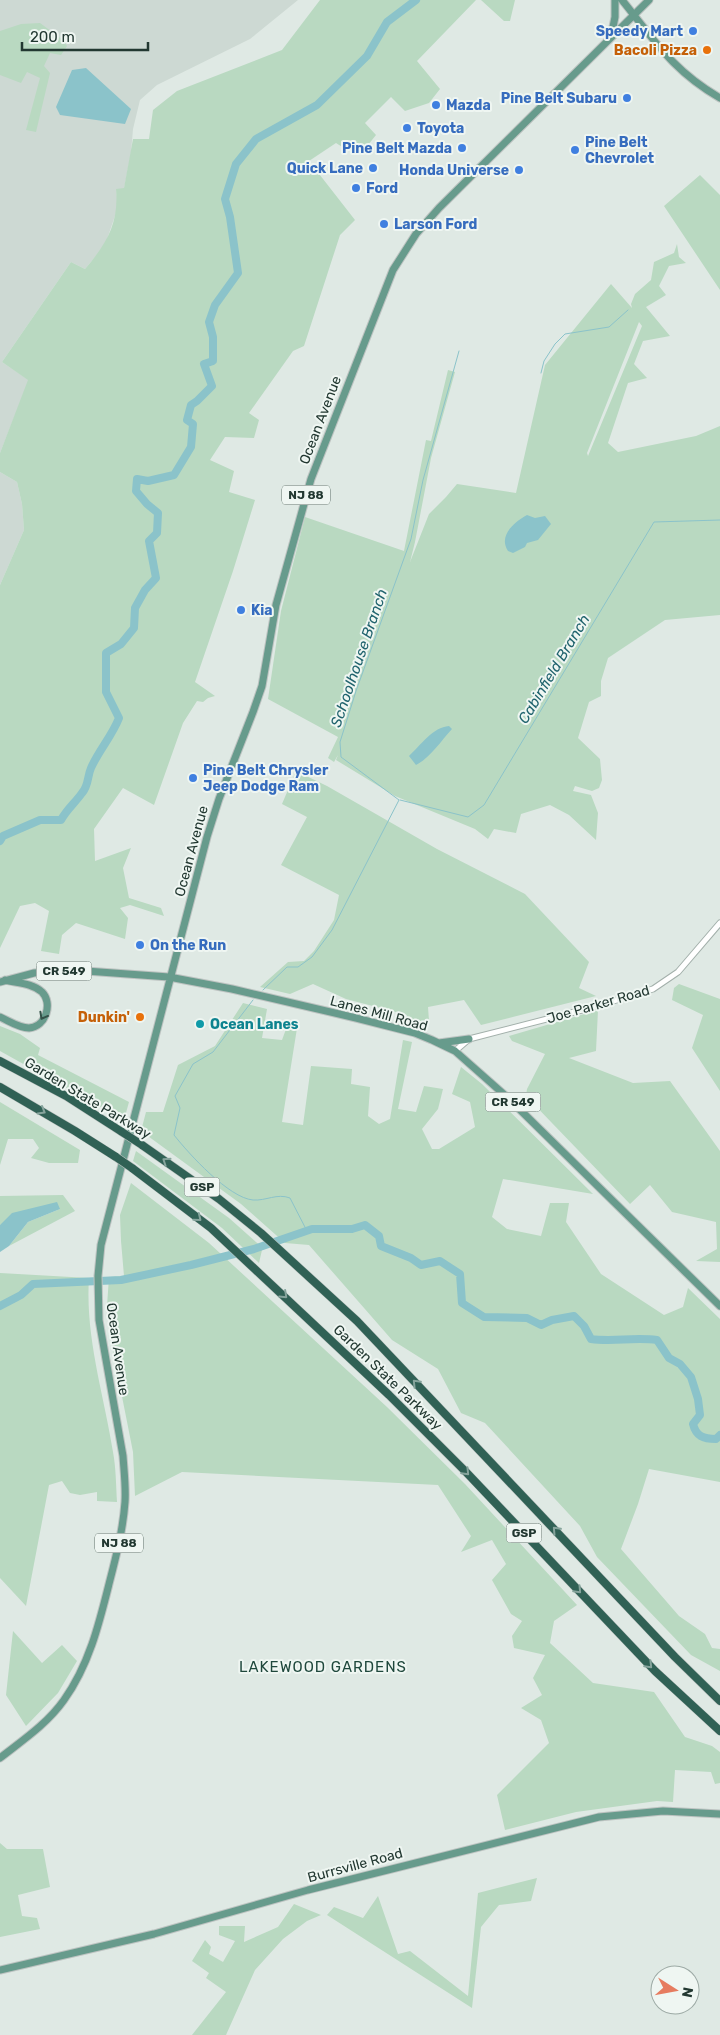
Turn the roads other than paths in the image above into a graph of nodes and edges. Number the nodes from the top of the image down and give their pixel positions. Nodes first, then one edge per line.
1 (615, 0) edge
2 (622, 0) edge
3 (649, 0) edge
4 (634, 15) junction
5 (611, 37) junction
6 (720, 98) edge
7 (720, 923) edge
8 (169, 978) junction
9 (2, 981) edge
10 (0, 1017) edge
11 (469, 1039) junction
12 (439, 1043) junction
13 (455, 1051) junction
14 (0, 1061) edge
15 (0, 1087) edge
16 (720, 1306) edge
17 (720, 1701) edge
18 (720, 1731) edge
19 (0, 1758) edge
20 (720, 1814) edge
21 (0, 1970) edge

1 - 5 main road
2 - 4 main road
3 - 4 main road, Ocean Avenue / NJ 88
4 - 5 main road, Ocean Avenue / NJ 88
4 - 6 main road
5 - 8 main road, Ocean Avenue / NJ 88
7 - 11 street, Joe Parker Road
8 - 9 main road, CR 549
8 - 12 main road, Lanes Mill Road / CR 549
8 - 19 main road, Ocean Avenue / NJ 88
9 -> 10 main road
11 - 12 main road
11 - 13 street, Joe Parker Road
12 - 13 main road, Lanes Mill Road / CR 549
13 - 16 main road, Lanes Mill Road / CR 549
17 -> 14 highway, Garden State Parkway / GSP, bridge
15 -> 18 highway, Garden State Parkway / GSP, bridge
20 - 21 main road, Burrsville Road

